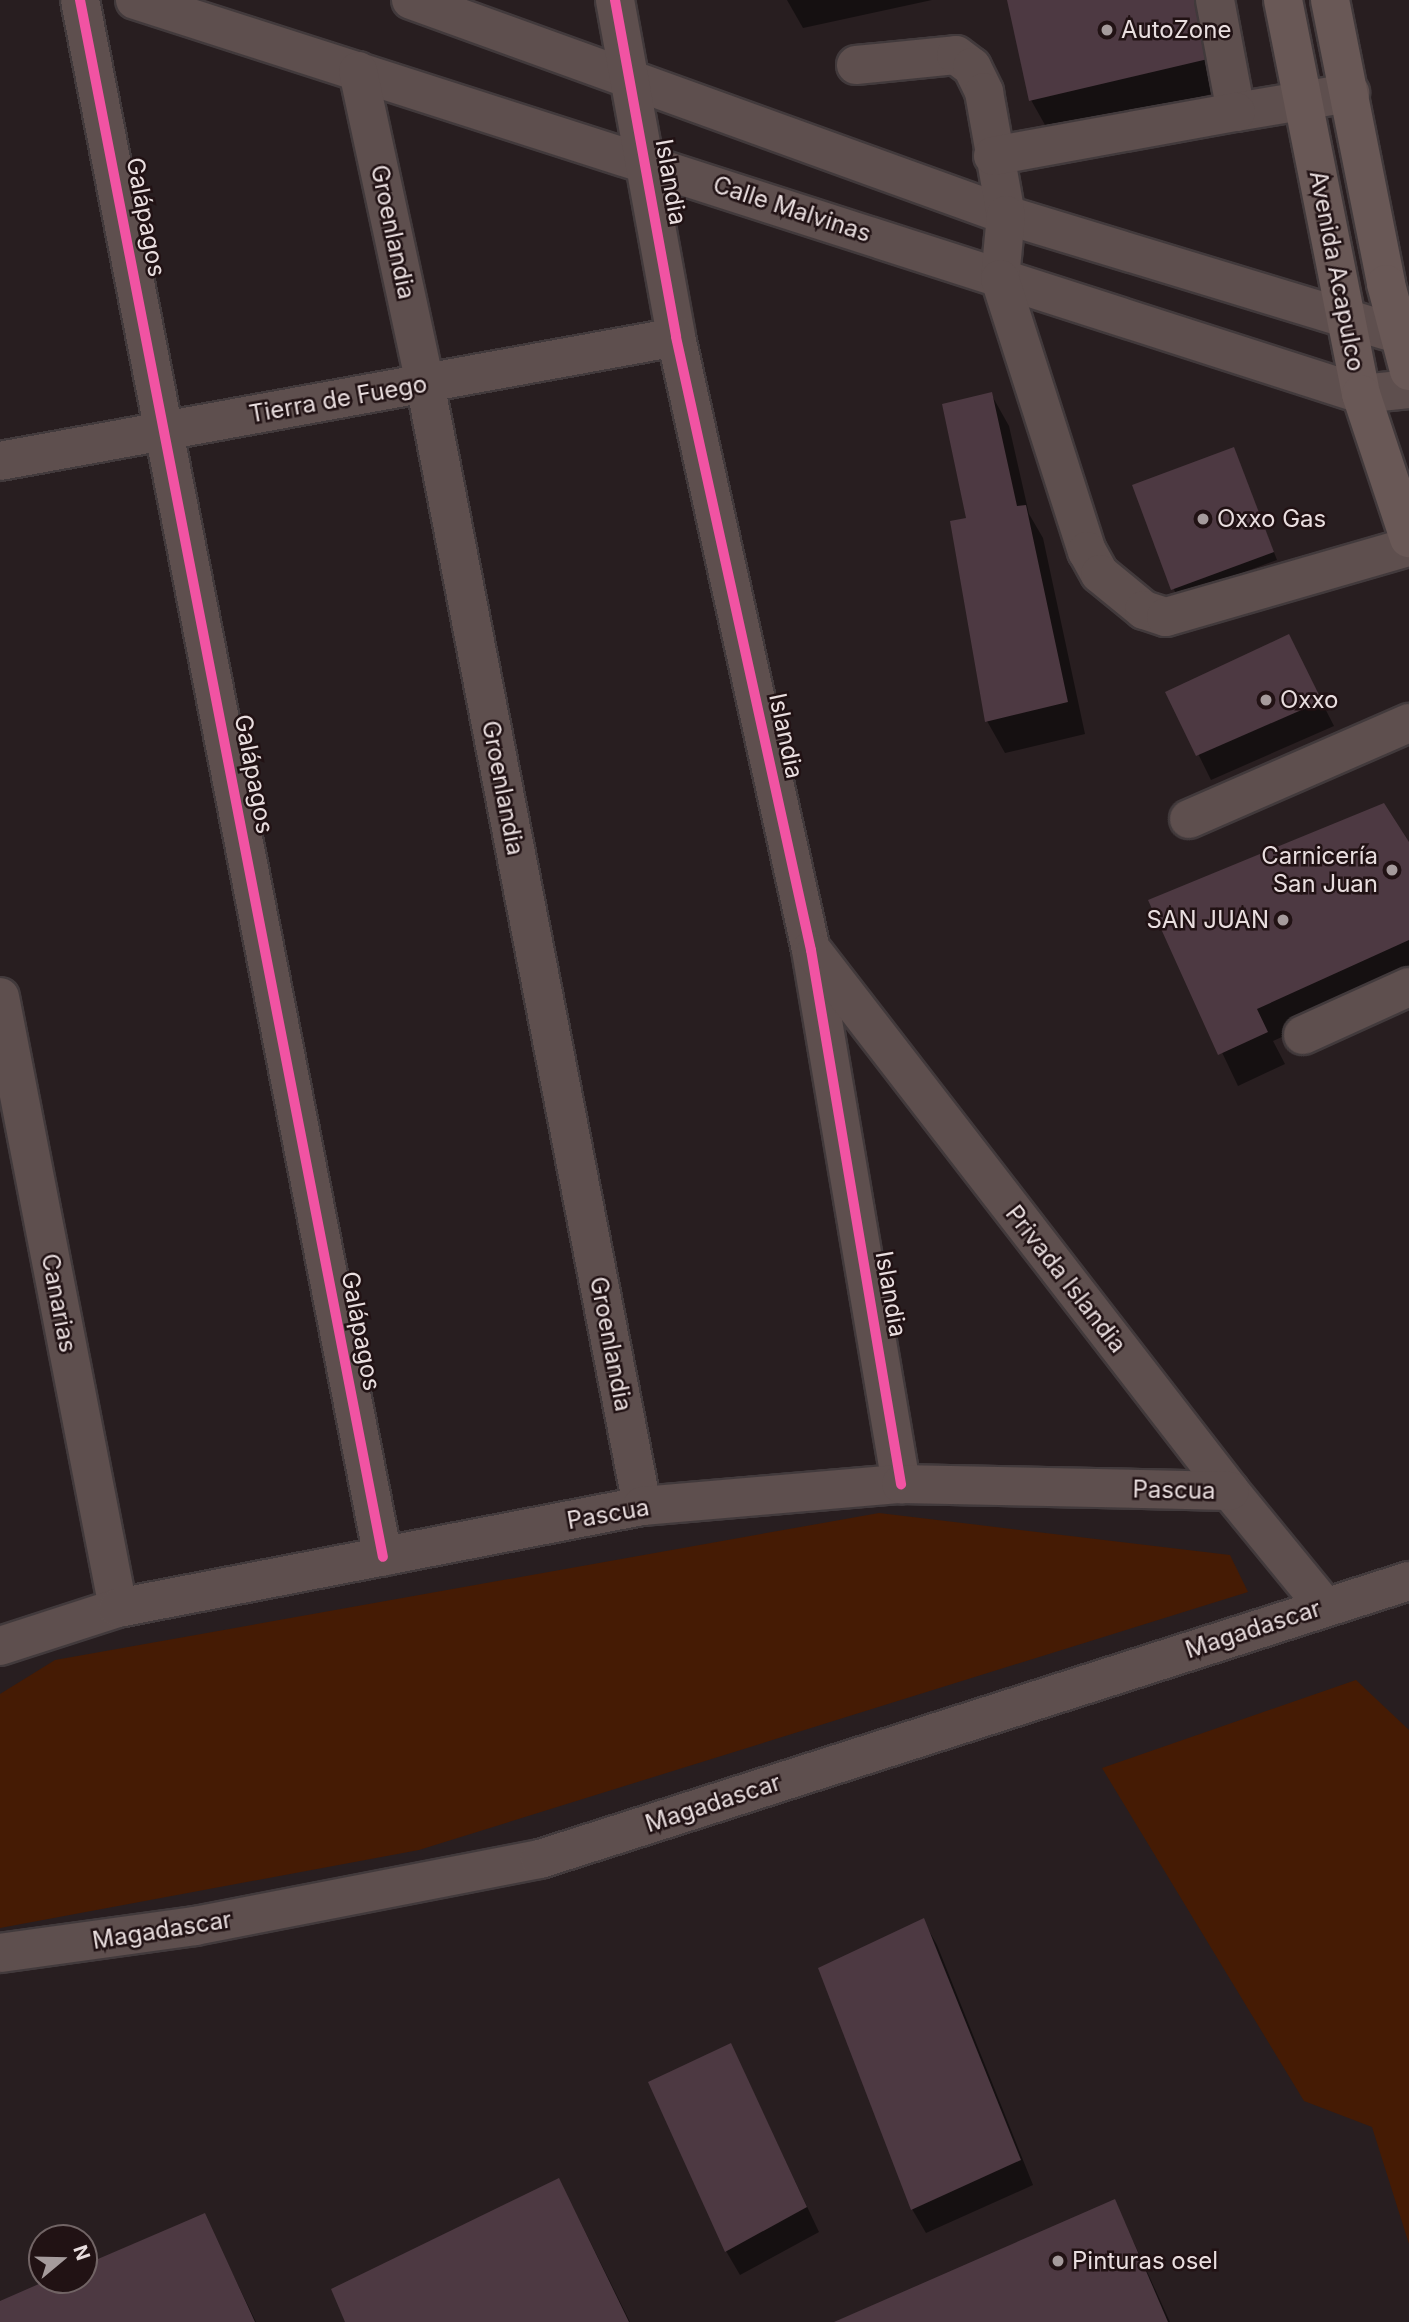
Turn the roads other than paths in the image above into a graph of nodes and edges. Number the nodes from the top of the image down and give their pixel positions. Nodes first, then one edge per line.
1 (80, 0) edge
2 (135, 0) edge
3 (411, 0) edge
4 (615, 0) edge
5 (1215, 0) edge
6 (1283, 0) edge
7 (1330, 0) edge
8 (856, 65) dead end
9 (358, 71) junction
10 (631, 76) junction
11 (1350, 93) junction
12 (1303, 101) junction
13 (1236, 112) junction
14 (993, 156) junction
15 (646, 161) junction
16 (1006, 215) junction
17 (1000, 279) junction
18 (1349, 320) junction
19 (676, 337) junction
20 (1404, 338) edge
21 (1409, 371) edge
22 (425, 383) junction
23 (1409, 389) edge
24 (1362, 394) junction
25 (167, 430) junction
26 (0, 461) edge
27 (1409, 538) edge
28 (1409, 547) edge
29 (1409, 723) edge
30 (1189, 819) dead end
31 (811, 950) junction
32 (1409, 987) edge
33 (0, 997) edge
34 (1303, 1035) dead end
35 (901, 1485) junction
36 (1230, 1491) junction
37 (642, 1506) junction
38 (383, 1557) junction
39 (1409, 1581) edge
40 (1324, 1606) junction
41 (118, 1608) junction
42 (0, 1646) edge
43 (0, 1953) edge

1 - 25 street, Galápagos
2 - 9 street, Calle Malvinas
3 - 10 street
4 - 10 street, Islandia
5 - 13 street
6 - 12 main road, Avenida Acapulco
7 - 11 main road, Avenida Acapulco
8 - 14 street
9 - 15 street, Calle Malvinas
9 - 22 street, Groenlandia
10 - 15 street, Islandia
10 - 16 street
11 - 12 street
11 - 20 main road, Avenida Acapulco
12 - 13 street
12 - 18 main road, Avenida Acapulco
13 - 14 street
14 - 16 street
15 - 17 street, Calle Malvinas
15 - 19 street, Islandia
16 - 17 street
16 - 18 street
17 - 24 street, Calle Malvinas
17 - 28 street
18 - 20 street
18 - 24 main road, Avenida Acapulco
19 - 22 street, Tierra de Fuego
19 - 31 street, Islandia
20 - 21 main road, Avenida Acapulco
22 - 25 street, Tierra de Fuego
22 - 37 street, Groenlandia
23 - 24 street, Calle Malvinas
24 - 27 main road, Avenida Acapulco
25 - 26 street, Tierra de Fuego
25 - 38 street, Galápagos
29 - 30 street
31 - 35 street, Islandia
31 - 36 street, Privada Islandia
32 - 34 street
33 - 41 street, Canarias
35 - 36 street, Pascua
35 - 37 street, Pascua
36 - 40 street, Privada Islandia
37 - 38 street, Pascua
38 - 41 street, Pascua
39 - 40 street, Magadascar
40 - 43 street, Magadascar
41 - 42 street, Pascua

